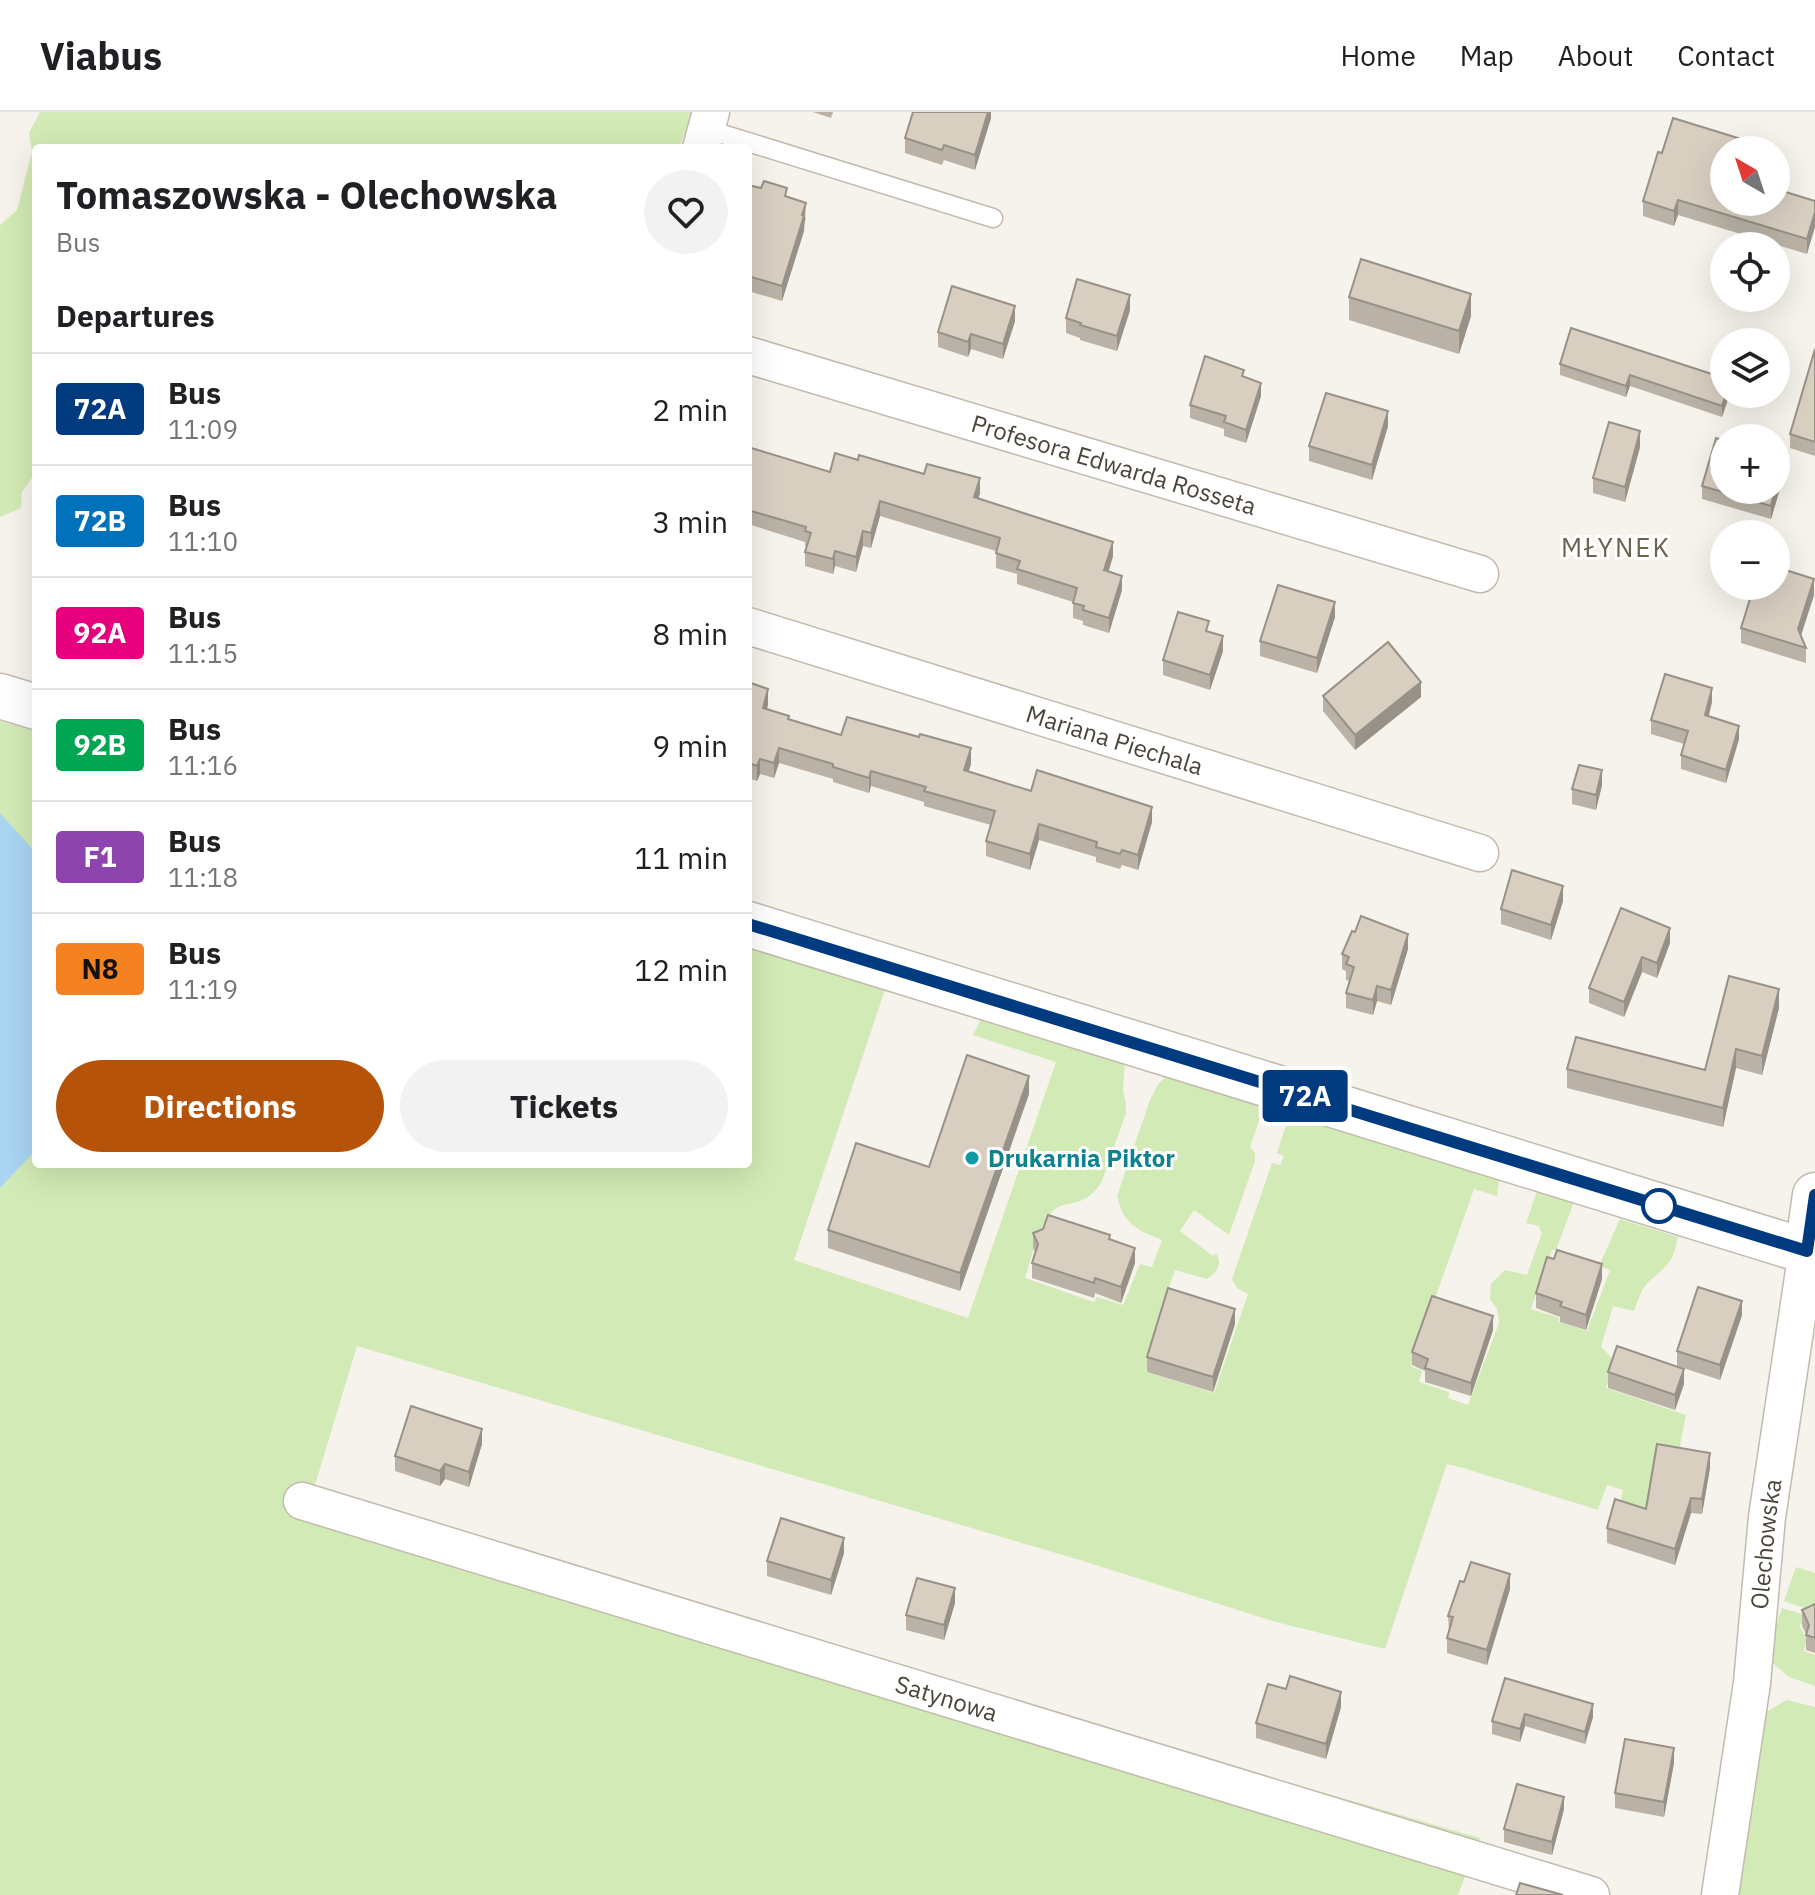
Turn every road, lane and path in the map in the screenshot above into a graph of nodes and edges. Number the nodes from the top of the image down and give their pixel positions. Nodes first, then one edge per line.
1 (706, 130) edge
2 (752, 144) edge
3 (752, 144) edge
4 (993, 218) dead end
5 (752, 356) edge
6 (1480, 574) dead end
7 (752, 627) edge
8 (0, 696) edge
9 (32, 706) edge
10 (1480, 853) dead end
11 (752, 925) edge
12 (1815, 1195) edge
13 (1811, 1253) edge
14 (302, 1501) dead end
15 (1591, 1895) edge
16 (1720, 1895) edge

1 - 2 lane
3 - 4 lane
5 - 6 street, Profesora Edwarda Rosseta
7 - 10 street, Mariana Piechala
8 - 9 street
11 - 13 street
12 - 13 street, Olechowska
13 - 16 street, Olechowska
14 - 15 street, Satynowa

